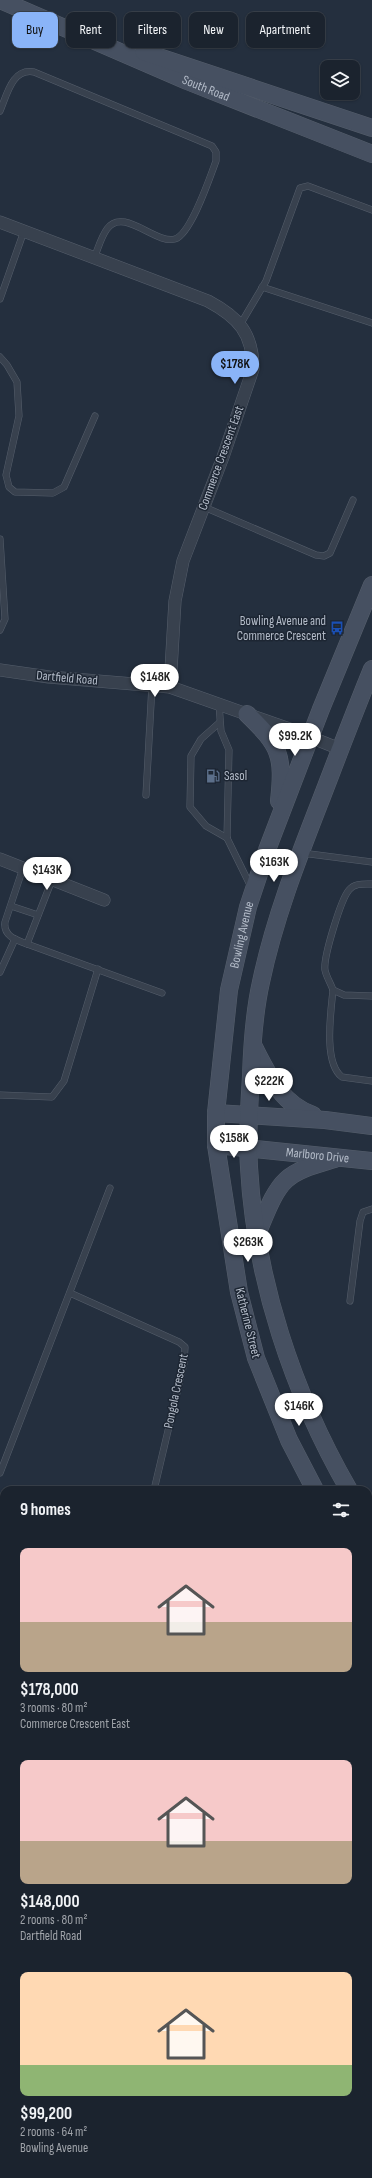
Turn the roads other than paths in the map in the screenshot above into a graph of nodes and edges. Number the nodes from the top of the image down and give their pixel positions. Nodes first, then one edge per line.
1 (0, 0) edge
2 (29, 12) edge
3 (58, 23) edge
4 (58, 24) edge
5 (0, 111) edge
6 (372, 128) edge
7 (372, 154) edge
8 (372, 210) edge
9 (0, 222) edge
10 (24, 231) junction
11 (94, 258) junction
12 (262, 287) junction
13 (0, 299) edge
14 (372, 323) edge
15 (240, 325) junction
16 (0, 357) edge
17 (95, 416) dead end
18 (353, 500) dead end
19 (204, 507) junction
20 (0, 539) edge
21 (372, 585) edge
22 (0, 630) edge
23 (0, 670) edge
24 (372, 670) edge
25 (152, 685) junction
26 (170, 687) junction
27 (219, 703) junction
28 (247, 714) junction
29 (219, 724) junction
30 (310, 737) junction
31 (340, 749) junction
32 (146, 795) dead end
33 (278, 823) junction
34 (227, 838) junction
35 (300, 852) junction
36 (0, 859) edge
37 (372, 862) edge
38 (23, 868) junction
39 (52, 880) junction
40 (372, 884) edge
41 (253, 892) junction
42 (104, 900) dead end
43 (11, 906) junction
44 (38, 915) junction
45 (15, 940) junction
46 (27, 944) junction
47 (98, 969) junction
48 (0, 970) edge
49 (333, 990) junction
50 (162, 994) dead end
51 (372, 996) edge
52 (252, 1043) junction
53 (372, 1082) edge
54 (0, 1095) edge
55 (216, 1113) junction
56 (249, 1114) junction
57 (325, 1120) junction
58 (372, 1126) edge
59 (216, 1145) junction
60 (248, 1148) junction
61 (341, 1158) junction
62 (372, 1161) edge
63 (110, 1188) dead end
64 (372, 1209) edge
65 (257, 1234) junction
66 (70, 1293) junction
67 (350, 1301) dead end
68 (0, 1473) edge
69 (155, 1486) edge
70 (313, 1486) edge
71 (347, 1486) edge

1 - 2 main road, South Road
3 - 6 main road, South Road
4 - 7 main road, South Road
5 - 11 lane
8 - 12 lane
9 - 10 street, Commerce Crescent East
10 - 11 street, Commerce Crescent East
10 - 13 lane
11 - 15 street, Commerce Crescent East
12 - 14 lane
12 - 15 lane
15 - 19 street, Commerce Crescent East
16 - 17 lane
18 - 19 lane
19 - 26 street, Commerce Crescent East
20 - 22 lane
21 - 30 main road, Bowling Avenue
23 - 25 street, Dartfield Road
24 - 31 main road
25 - 26 street, Dartfield Road
25 - 32 lane
26 - 27 street, Dartfield Road
27 - 28 street, Dartfield Road
27 - 29 lane
28 - 30 street, Dartfield Road
28 - 33 main road
29 - 34 lane
29 - 34 lane
30 - 31 street, Dartfield Road
30 - 33 main road, Bowling Avenue
31 - 35 main road
33 - 41 main road, Bowling Avenue
34 - 41 lane
35 - 37 lane
35 - 52 main road
36 - 38 street
38 - 39 street
38 - 43 lane
39 - 42 street
39 - 44 lane
40 - 49 lane
41 - 55 main road, Bowling Avenue
43 - 44 lane
43 - 45 lane
44 - 46 lane
45 - 46 lane
45 - 48 lane
46 - 47 lane
47 - 50 lane
47 - 54 lane
49 - 51 lane
49 - 53 lane
52 - 56 main road
52 - 57 main road
55 - 56 main road
55 - 59 main road, Bowling Avenue
56 - 57 main road
56 - 60 main road, Katherine Street
57 - 58 main road
59 - 60 main road, Marlboro Drive
59 - 70 main road, Katherine Street
60 - 61 main road, Marlboro Drive
60 - 65 main road, Katherine Street
61 - 62 main road, Marlboro Drive
61 - 65 main road
63 - 66 lane
64 - 67 lane
65 - 71 main road, Katherine Street
66 - 68 lane
66 - 69 lane, Pongola Crescent

